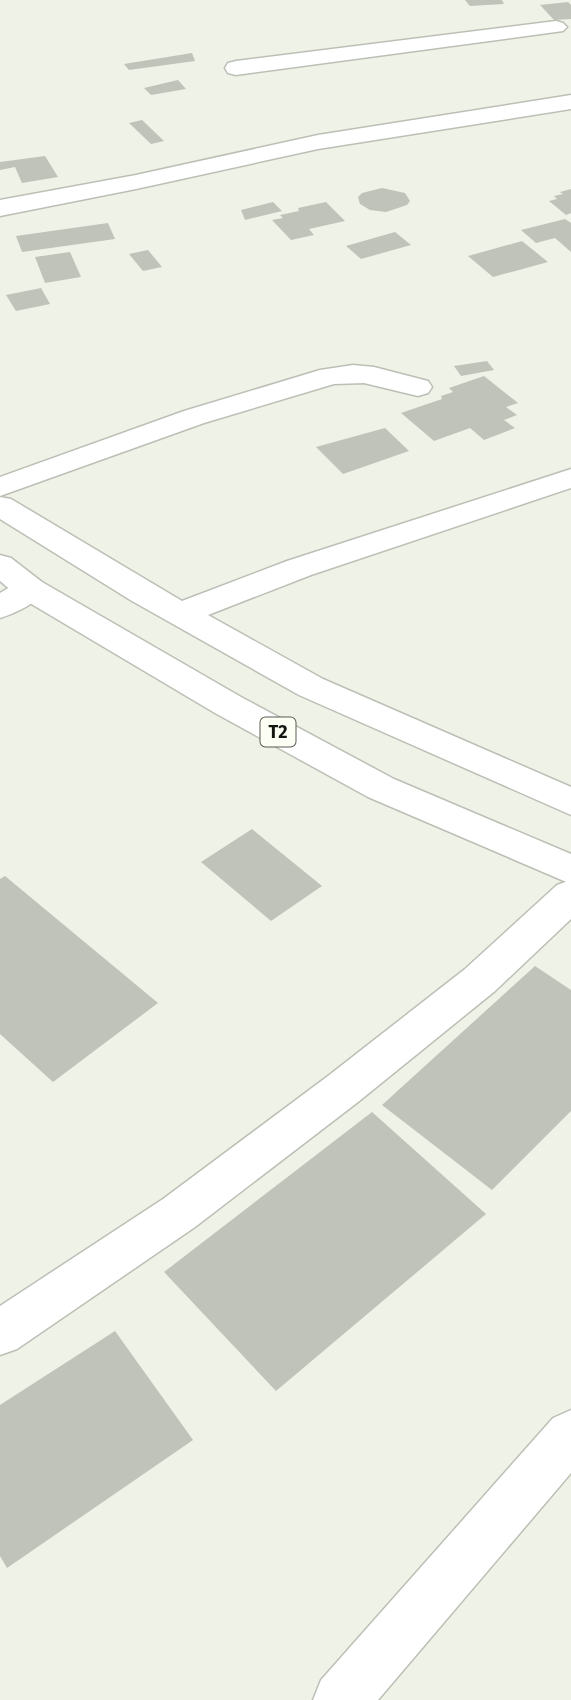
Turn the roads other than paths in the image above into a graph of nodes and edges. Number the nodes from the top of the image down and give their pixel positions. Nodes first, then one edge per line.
1 (542, 9) dead end
2 (564, 35) edge
3 (236, 68) dead end
4 (571, 102) edge
5 (0, 208) edge
6 (418, 387) dead end
7 (571, 478) edge
8 (0, 487) edge
9 (0, 506) edge
10 (0, 565) edge
11 (15, 598) edge
12 (181, 614) junction
13 (571, 802) edge
14 (571, 870) edge
15 (571, 895) edge
16 (0, 1333) edge
17 (571, 1435) edge
18 (341, 1700) edge

1 - 2 main road
2 - 3 main road
4 - 5 main road
6 - 8 main road
7 - 12 main road
9 - 12 main road
10 - 11 main road, T2
11 - 14 main road, T2
12 - 13 main road
15 - 16 main road
17 - 18 main road

